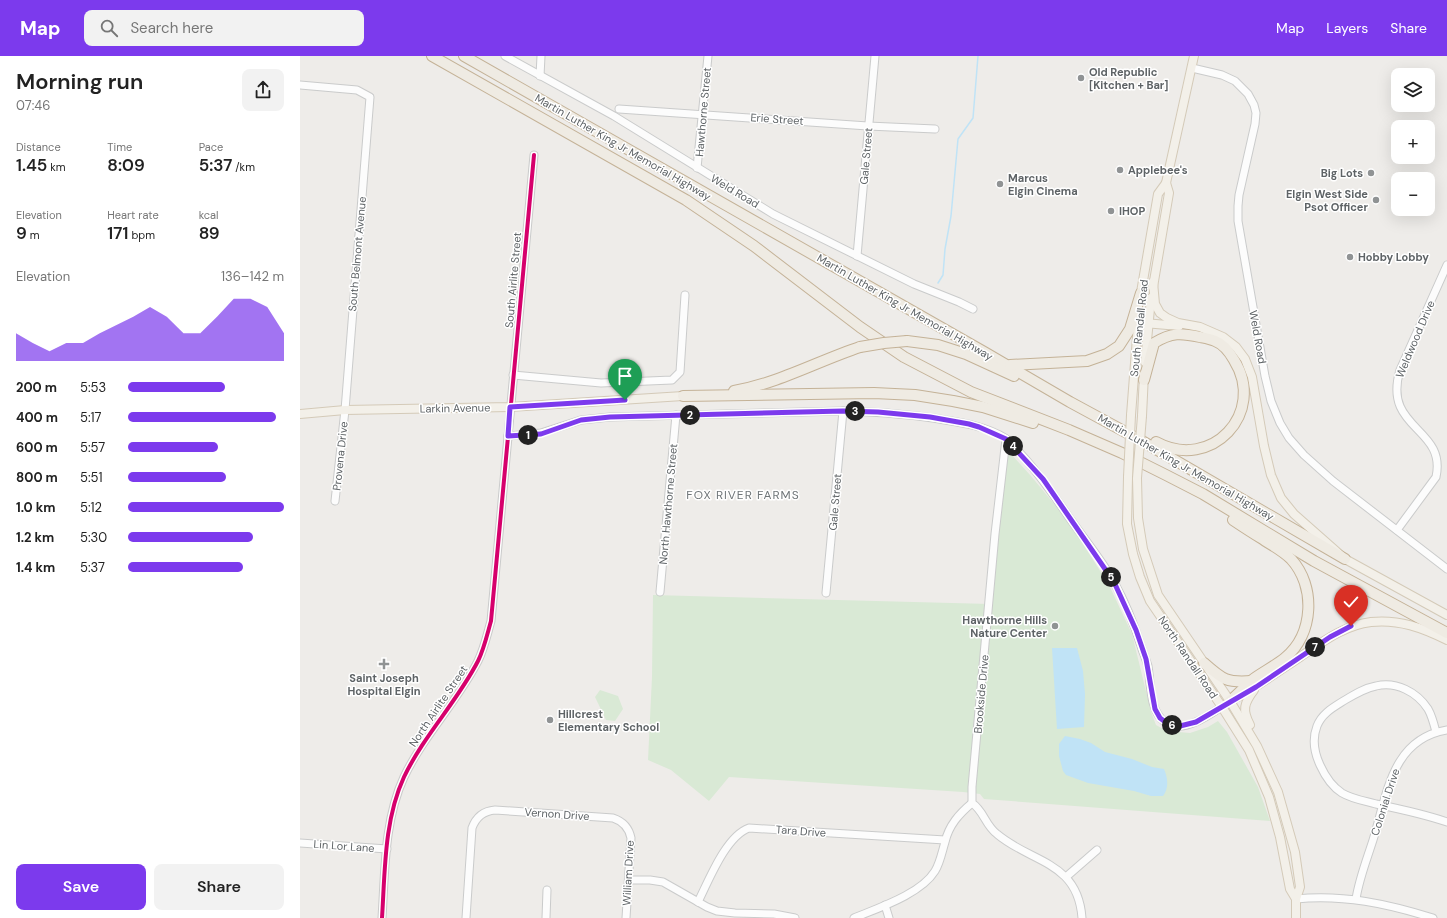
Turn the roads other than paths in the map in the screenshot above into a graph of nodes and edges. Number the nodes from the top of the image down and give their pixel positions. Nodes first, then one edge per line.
1 (432, 56) edge
2 (464, 56) edge
3 (505, 56) edge
4 (541, 56) edge
5 (708, 56) edge
6 (875, 56) edge
7 (1194, 56) edge
8 (1192, 68) junction
9 (540, 76) junction
10 (300, 85) edge
11 (619, 109) dead end
12 (703, 114) junction
13 (868, 126) junction
14 (935, 129) dead end
15 (534, 156) dead end
16 (697, 168) junction
17 (1166, 183) junction
18 (857, 256) junction
19 (1447, 265) edge
20 (1153, 282) junction
21 (1141, 293) junction
22 (685, 295) dead end
23 (973, 309) dead end
24 (1138, 322) junction
25 (1149, 323) junction
26 (1200, 327) junction
27 (986, 353) junction
28 (1010, 365) junction
29 (513, 375) junction
30 (1144, 380) junction
31 (683, 396) junction
32 (1070, 402) junction
33 (510, 407) junction
34 (345, 410) junction
35 (843, 411) junction
36 (300, 414) edge
37 (676, 415) junction
38 (508, 436) junction
39 (1006, 439) junction
40 (1122, 453) junction
41 (1128, 477) joint
42 (1137, 478) joint
43 (1203, 494) junction
44 (335, 501) dead end
45 (1397, 530) junction
46 (1345, 559) junction
47 (1447, 569) edge
48 (660, 592) dead end
49 (826, 593) dead end
50 (1447, 615) edge
51 (1447, 633) edge
52 (1447, 640) edge
53 (1204, 663) junction
54 (1254, 684) junction
55 (1226, 704) junction
56 (1447, 730) edge
57 (1436, 732) junction
58 (1266, 764) junction
59 (972, 803) junction
60 (1383, 805) junction
61 (1447, 822) edge
62 (627, 828) joint
63 (945, 840) junction
64 (300, 843) edge
65 (387, 849) junction
66 (1097, 850) dead end
67 (1066, 877) junction
68 (629, 880) junction
69 (547, 890) dead end
70 (1296, 899) junction
71 (1356, 899) junction
72 (698, 902) junction
73 (885, 905) junction
74 (382, 918) edge
75 (466, 918) edge
76 (546, 918) edge
77 (626, 918) edge
78 (795, 918) edge
79 (854, 918) edge
80 (890, 918) edge
81 (1082, 918) edge
82 (1296, 918) edge
83 (1433, 918) edge

1 - 40 highway, Martin Luther King Jr Memorial Highway
2 - 27 highway, Martin Luther King Jr Memorial Highway
3 - 9 street, Weld Road
4 - 9 street
5 - 12 street, Hawthorne Street
6 - 13 street, Gale Street
7 - 8 main road, South Randall Road
8 - 17 main road, South Randall Road
8 - 45 street, Weld Road
9 - 16 street, Weld Road
10 - 34 street, South Belmont Avenue
11 - 12 street, Erie Street
12 - 13 street, Erie Street
12 - 16 street, Hawthorne Street
13 - 14 street, Erie Street
13 - 18 street, Gale Street
15 - 29 street, South Airlite Street
16 - 18 street, Weld Road
17 - 20 main road, South Randall Road
17 - 21 main road, South Randall Road
18 - 23 street, Weld Road
19 - 45 street, Weldwood Drive
20 - 25 main road, South Randall Road
20 - 26 main road
21 - 24 main road, South Randall Road
21 - 28 highway
22 - 29 street
24 - 25 main road
24 - 41 main road, South Randall Road, bridge
25 - 26 main road
25 - 30 main road, South Randall Road
26 - 46 main road
27 - 28 highway
27 - 32 highway, Martin Luther King Jr Memorial Highway
28 - 30 highway
29 - 33 street, South Airlite Street
30 - 42 main road, South Randall Road, bridge
31 - 32 highway, bridge
31 - 33 main road, Larkin Avenue
31 - 40 highway
32 - 46 highway, Martin Luther King Jr Memorial Highway
33 - 34 main road, Larkin Avenue
33 - 38 street, North Airlite Street
34 - 36 main road, Larkin Avenue
34 - 44 street, Provena Drive
35 - 37 street
35 - 39 street
35 - 49 street, Gale Street
37 - 38 street
37 - 48 street, North Hawthorne Street
38 - 65 street, North Airlite Street
39 - 55 street
39 - 59 street, Brookside Drive
40 - 43 highway, Martin Luther King Jr Memorial Highway
41 - 55 main road, North Randall Road
42 - 53 main road, North Randall Road
43 - 51 highway, Martin Luther King Jr Memorial Highway
43 - 54 highway
45 - 47 street, Weld Road
46 - 50 main road
52 - 54 main road
53 - 54 highway
53 - 55 main road, North Randall Road
54 - 55 highway
54 - 58 main road
55 - 58 main road, North Randall Road
55 - 70 main road, North Randall Road
56 - 57 street, Colonial Drive
57 - 60 street, Colonial Drive
57 - 60 street
58 - 70 main road, North Randall Road
59 - 63 street
59 - 67 street
60 - 61 street
60 - 71 street, Colonial Drive
62 - 68 street, William Drive
62 - 75 street, Vernon Drive
63 - 72 street, Tara Drive
63 - 73 street
64 - 65 street, Lin Lor Lane
65 - 74 street, North Airlite Street
66 - 67 street
67 - 81 street
68 - 72 street
68 - 77 street, William Drive
69 - 76 street
70 - 71 street
70 - 82 main road, North Randall Road
71 - 83 street
72 - 78 street
73 - 79 street
73 - 80 street

